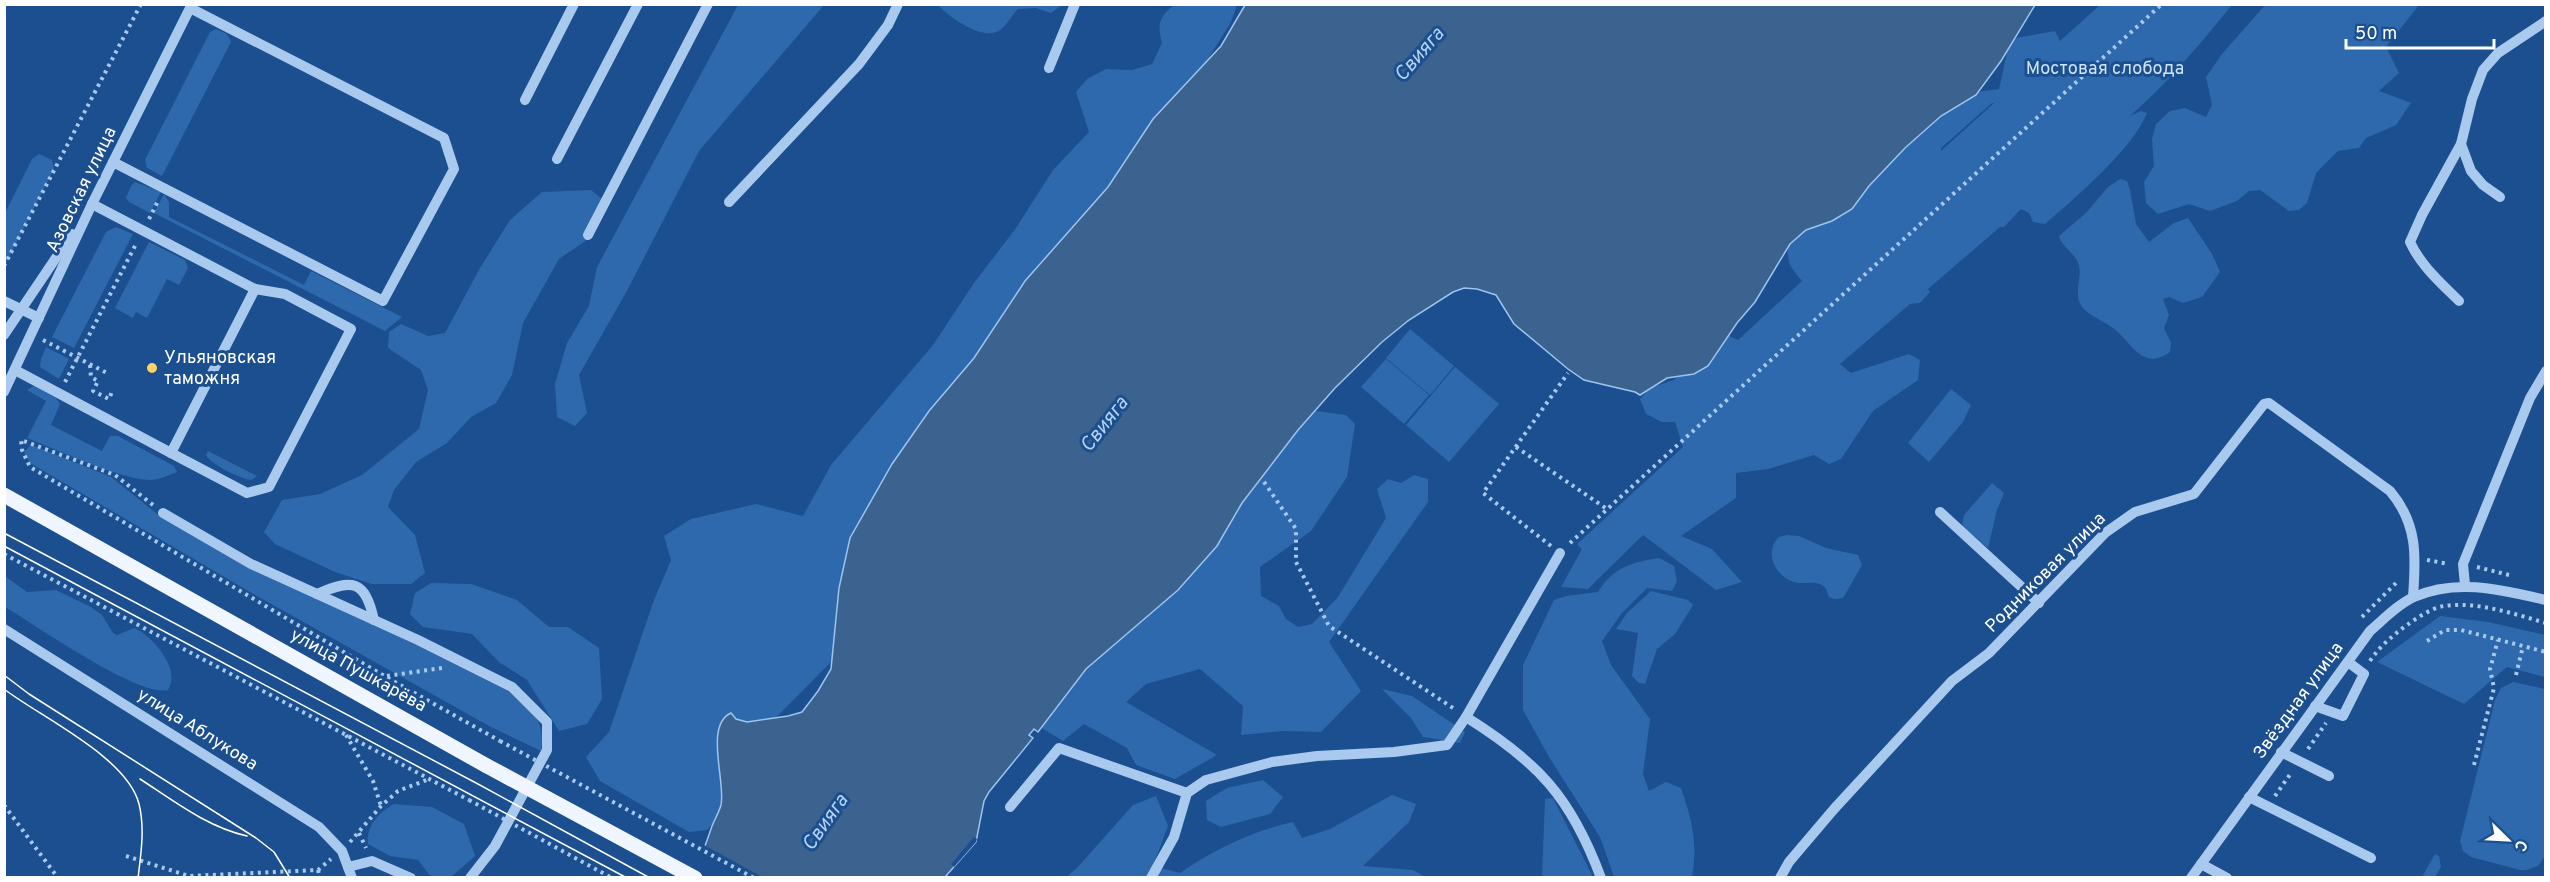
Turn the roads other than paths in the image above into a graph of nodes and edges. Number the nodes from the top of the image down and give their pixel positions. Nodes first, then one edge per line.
1 (574, 4) edge
2 (638, 4) edge
3 (708, 4) edge
4 (898, 4) edge
5 (1075, 4) edge
6 (191, 6) edge
7 (2546, 21) edge
8 (1049, 68) dead end
9 (525, 100) dead end
10 (2461, 144) junction
11 (557, 159) dead end
12 (114, 162) junction
13 (2500, 197) dead end
14 (729, 202) dead end
15 (92, 204) junction
16 (588, 235) dead end
17 (255, 289) junction
18 (4, 301) edge
19 (2459, 301) dead end
20 (22, 309) junction
21 (39, 318) junction
22 (4, 335) edge
23 (15, 370) junction
24 (2546, 371) edge
25 (4, 392) edge
26 (171, 453) junction
27 (4, 495) edge
28 (1940, 512) dead end
29 (162, 513) road end
30 (1560, 553) road end
31 (2465, 585) junction
32 (317, 594) junction
33 (2413, 597) junction
34 (2546, 600) edge
35 (2039, 603) junction
36 (374, 620) junction
37 (4, 628) edge
38 (2348, 662) junction
39 (2315, 706) junction
40 (1466, 717) junction
41 (2281, 752) junction
42 (2329, 776) dead end
43 (1187, 793) junction
44 (2249, 797) junction
45 (1010, 807) dead end
46 (2371, 858) dead end
47 (2201, 864) junction
48 (350, 872) edge
49 (411, 878) edge
50 (470, 878) edge
51 (695, 878) edge
52 (1151, 878) edge
53 (1601, 878) edge
54 (1780, 878) edge
55 (2191, 878) edge
56 (2227, 878) edge

1 - 9 street
2 - 11 street
3 - 16 street
4 - 14 street
5 - 8 street
6 - 12 street, Азовская улица
6 - 12 street
7 - 10 street
10 - 13 street
10 - 19 street
12 - 15 street, Азовская улица
15 - 17 street
15 - 20 street
15 - 21 street, Азовская улица
17 - 26 street
17 - 26 street
18 - 20 street
20 - 21 street
20 - 22 street
21 - 23 street, Азовская улица
23 - 25 street, Азовская улица
23 - 26 street
24 - 31 street
27 - 51 main road, улица Пушкарёва, bridge
28 - 35 street
29 - 32 street
30 - 40 street
31 - 33 street, Звёздная улица
31 - 34 street, Звёздная улица
32 - 36 street
32 - 36 street
33 - 35 street, Родниковая улица
33 - 38 street, Звёздная улица
35 - 54 street, Родниковая улица
36 - 50 street
37 - 48 street, улица Аблукова
38 - 39 street, Звёздная улица
38 - 39 street
39 - 41 street, Звёздная улица
40 - 43 street
40 - 53 street
41 - 42 street
41 - 44 street, Звёздная улица
43 - 45 street
43 - 52 street
44 - 46 street
44 - 47 street, Звёздная улица
47 - 55 street, Звёздная улица
47 - 56 street
48 - 49 street

